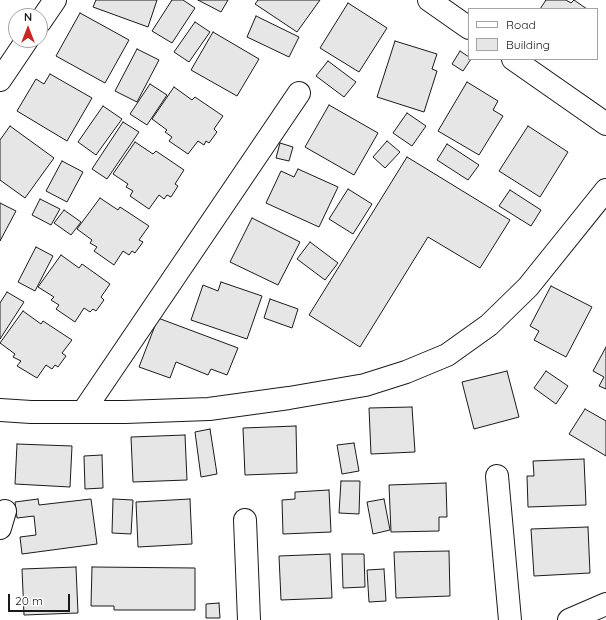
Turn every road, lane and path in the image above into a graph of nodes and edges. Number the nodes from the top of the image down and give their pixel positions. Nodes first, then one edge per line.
1 (55, 0) edge
2 (429, 0) edge
3 (48, 10) edge
4 (468, 27) edge
5 (22, 48) edge
6 (514, 60) edge
7 (0, 80) edge
8 (299, 93) dead end
9 (606, 124) edge
10 (606, 190) edge
11 (0, 410) edge
12 (83, 412) junction
13 (497, 476) dead end
14 (245, 520) dead end
15 (606, 604) edge
16 (249, 620) edge
17 (510, 620) edge
18 (569, 620) edge

1 - 3 street
2 - 4 street
5 - 7 street
6 - 9 street
8 - 12 street
10 - 12 street
11 - 12 street
13 - 17 street
14 - 16 street
15 - 18 street

